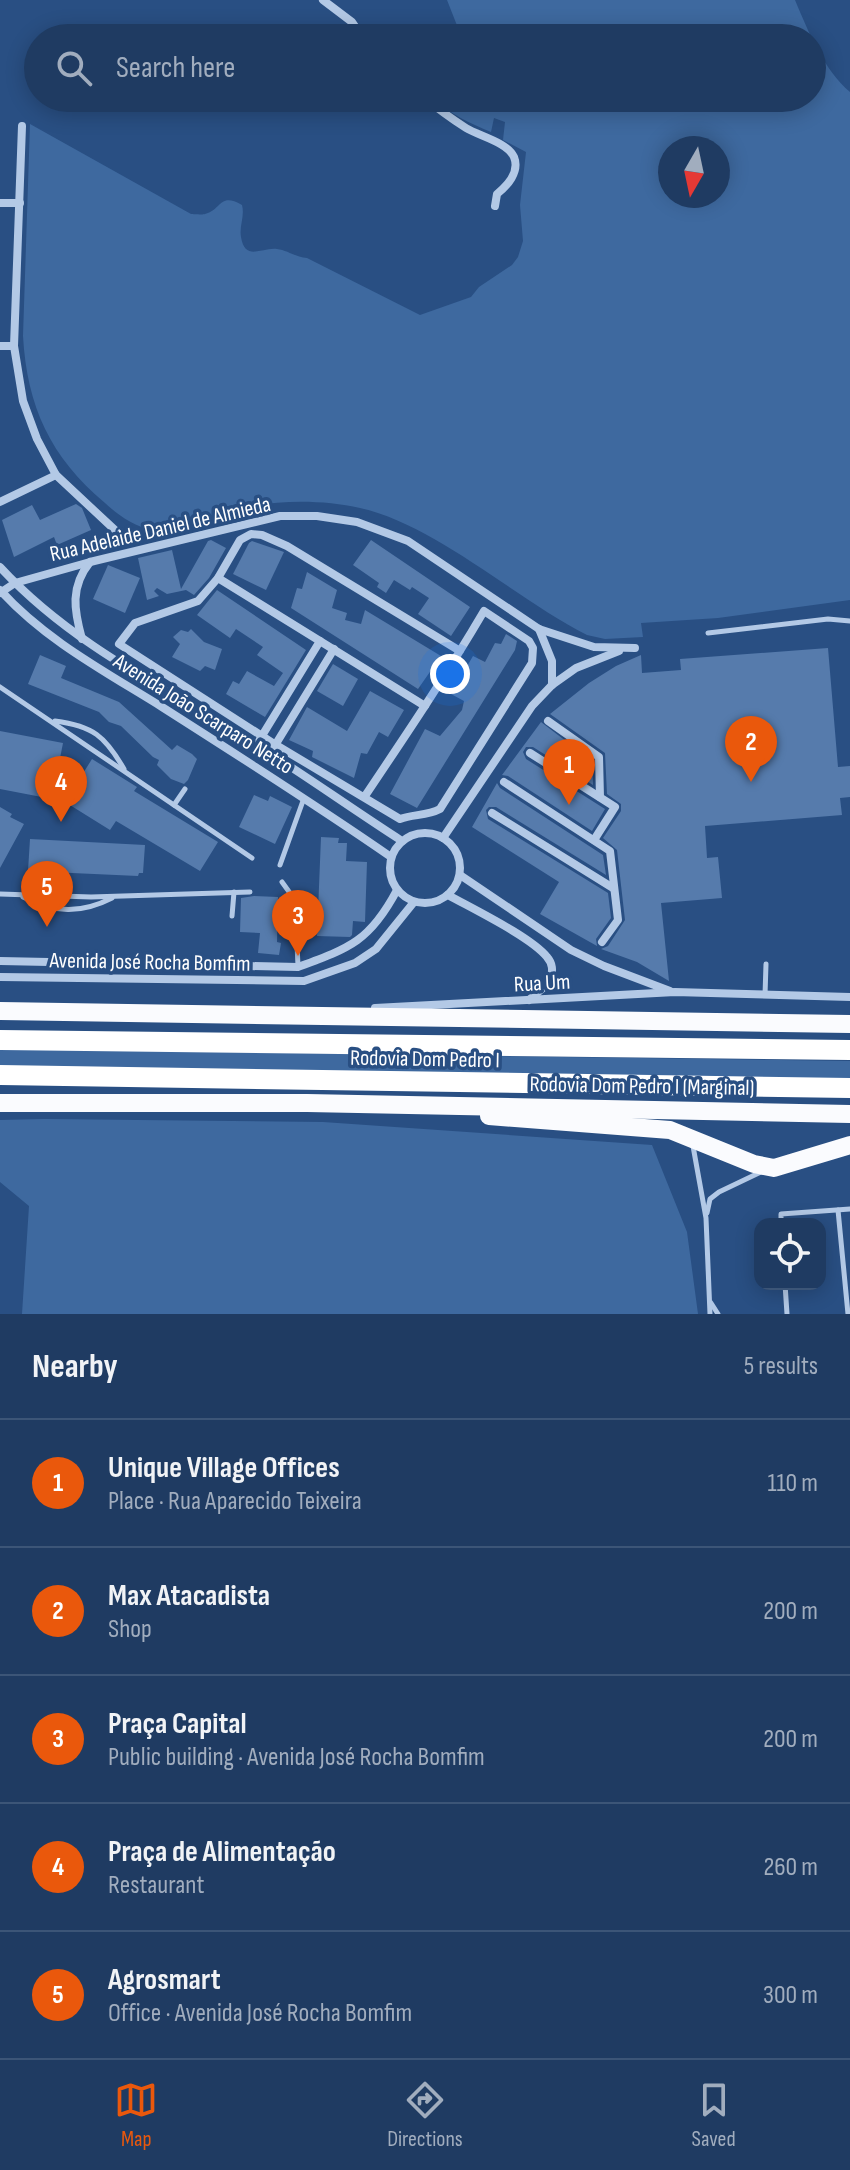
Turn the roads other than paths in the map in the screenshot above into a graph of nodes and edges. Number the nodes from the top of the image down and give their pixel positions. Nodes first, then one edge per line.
1 (323, 0) edge
2 (353, 24) edge
3 (444, 112) edge
4 (22, 126) dead end
5 (0, 203) edge
6 (20, 203) junction
7 (495, 206) dead end
8 (0, 346) edge
9 (14, 346) junction
10 (56, 475) junction
11 (0, 502) edge
12 (116, 531) dead end
13 (90, 562) junction
14 (0, 567) edge
15 (218, 578) junction
16 (15, 583) junction
17 (1, 592) edge
18 (850, 621) edge
19 (539, 629) junction
20 (708, 633) dead end
21 (82, 640) junction
22 (320, 641) junction
23 (635, 648) dead end
24 (334, 649) junction
25 (623, 649) junction
26 (460, 651) junction
27 (552, 685) junction
28 (0, 687) edge
29 (425, 706) junction
30 (51, 720) junction
31 (548, 721) dead end
32 (263, 735) junction
33 (256, 745) junction
34 (276, 745) junction
35 (269, 753) junction
36 (530, 753) dead end
37 (124, 770) junction
38 (504, 782) dead end
39 (185, 789) dead end
40 (365, 796) junction
41 (600, 797) junction
42 (304, 798) junction
43 (174, 805) junction
44 (492, 813) dead end
45 (443, 838) junction
46 (594, 840) junction
47 (402, 841) junction
48 (391, 857) junction
49 (252, 858) dead end
50 (280, 865) dead end
51 (460, 875) junction
52 (282, 882) dead end
53 (613, 888) junction
54 (397, 890) junction
55 (234, 892) junction
56 (250, 892) dead end
57 (0, 894) edge
58 (19, 895) junction
59 (448, 895) junction
60 (115, 896) junction
61 (414, 902) junction
62 (232, 916) dead end
63 (602, 942) dead end
64 (0, 961) edge
65 (766, 964) dead end
66 (298, 967) junction
67 (0, 977) edge
68 (675, 992) junction
69 (765, 995) junction
70 (850, 997) edge
71 (528, 1001) junction
72 (0, 1011) edge
73 (235, 1015) junction
74 (850, 1024) edge
75 (0, 1040) edge
76 (850, 1050) edge
77 (0, 1078) edge
78 (850, 1088) edge
79 (0, 1103) edge
80 (307, 1103) junction
81 (850, 1114) edge
82 (687, 1135) junction
83 (850, 1145) edge
84 (774, 1168) junction
85 (850, 1209) edge
86 (838, 1210) junction
87 (706, 1218) junction
88 (781, 1218) edge
89 (785, 1290) edge
90 (708, 1299) junction
91 (710, 1314) edge
92 (718, 1314) edge
93 (787, 1314) edge
94 (848, 1314) edge

1 - 2 street
3 - 7 street
4 - 6 street
5 - 6 street
6 - 9 street
8 - 9 street
9 - 10 street
10 - 11 street
10 - 12 street
13 - 16 street, Rua Adelaide Daniel de Almieda
13 - 19 street, Rua Adelaide Daniel de Almieda
13 - 21 street
14 - 16 street, Avenida João Scarparo Netto
15 - 22 street
15 - 26 street
15 - 32 street
16 - 17 street, Rua Adelaide Daniel de Almieda
16 - 21 street, Avenida João Scarparo Netto
17 - 42 street, Avenida João Scarparo Netto
18 - 20 lane
19 - 25 street, Rua Adelaide Daniel de Almieda
19 - 27 street
21 - 33 street, Avenida João Scarparo Netto
22 - 24 street
22 - 32 street
23 - 25 street, Rua Adelaide Daniel de Almieda
24 - 29 street
24 - 34 street
25 - 27 street
26 - 29 street
26 - 40 street
27 - 45 street
28 - 30 lane
29 - 40 street
30 - 37 lane
30 - 37 lane
31 - 41 street
32 - 33 street
32 - 34 street
33 - 35 street, Avenida João Scarparo Netto
34 - 35 street
34 - 40 street
35 - 47 street, Avenida João Scarparo Netto
36 - 41 street
37 - 43 lane
38 - 46 street
39 - 43 lane
41 - 46 street
42 - 48 street, Avenida João Scarparo Netto
42 - 50 lane
43 - 49 lane
44 - 53 street
45 - 47 street
45 - 51 street
46 - 53 street
47 - 48 street
48 - 54 street
51 - 59 street
51 - 68 street
52 - 66 lane
53 - 63 street
54 - 61 street
54 - 66 street, Avenida José Rocha Bomfim
55 - 56 lane
55 - 60 lane
55 - 62 lane
57 - 58 lane
58 - 60 lane
58 - 60 lane
59 - 61 street
59 - 71 street
61 - 67 street, Avenida José Rocha Bomfim
64 - 66 street, Avenida José Rocha Bomfim
65 - 69 lane
68 - 69 street, Rua Um
68 - 71 street, Rua Um
69 - 70 street, Rua Um
71 - 73 street, Rua Um
72 - 73 highway
73 - 74 highway
75 - 76 highway, Rodovia Dom Pedro I
77 - 78 highway, Rodovia Dom Pedro I
79 - 80 highway, Rodovia Dom Pedro I (Marginal)
80 - 81 highway, Rodovia Dom Pedro I (Marginal)
80 - 82 highway
82 - 84 highway
82 - 87 lane
83 - 84 highway
84 - 87 lane
85 - 86 lane
86 - 88 lane
86 - 94 lane
87 - 90 lane
89 - 93 lane
90 - 91 lane
90 - 92 lane

